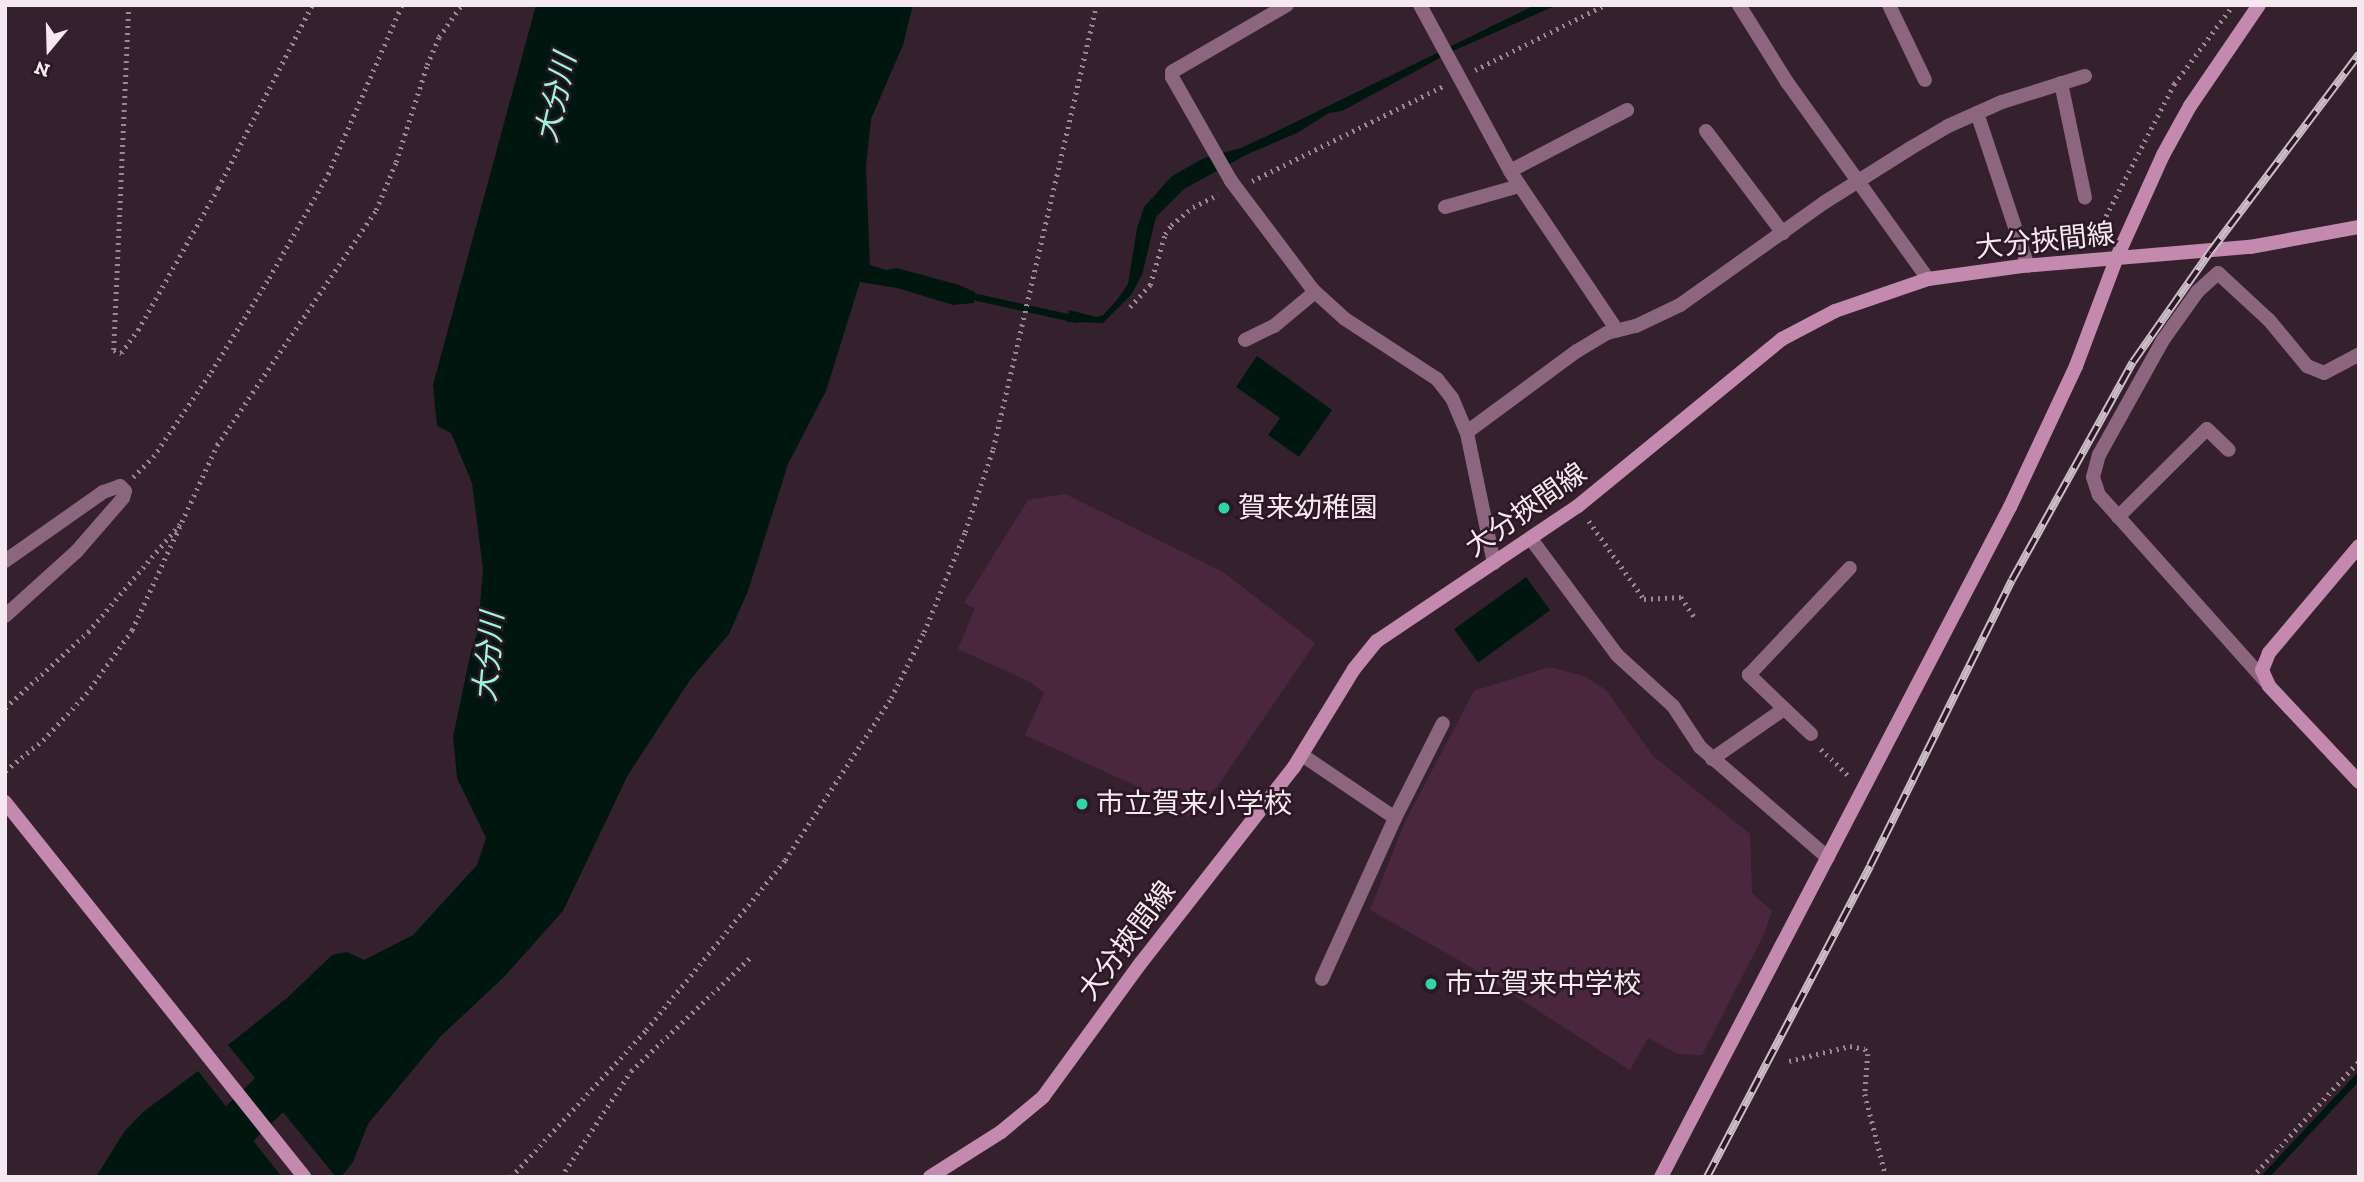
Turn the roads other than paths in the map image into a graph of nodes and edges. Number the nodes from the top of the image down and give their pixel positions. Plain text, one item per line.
1 (1287, 5) edge
2 (1420, 5) edge
3 (1739, 5) edge
4 (1889, 5) edge
5 (2259, 5) edge
6 (2085, 76) dead end
7 (1925, 80) dead end
8 (2061, 83) junction
9 (1627, 110) dead end
10 (1977, 113) junction
11 (1706, 131) dead end
12 (1510, 171) junction
13 (1858, 181) junction
14 (1520, 186) junction
15 (2085, 198) dead end
16 (1446, 207) dead end
17 (2359, 226) edge
18 (1783, 233) junction
19 (2117, 257) junction
20 (2028, 266) junction
21 (1928, 279) junction
22 (1315, 292) junction
23 (1617, 330) junction
24 (1245, 340) dead end
25 (2359, 354) edge
26 (1467, 432) junction
27 (2229, 450) dead end
28 (2118, 516) junction
29 (1531, 539) junction
30 (2359, 546) edge
31 (5, 561) edge
32 (1494, 563) junction
33 (1850, 568) dead end
34 (5, 617) edge
35 (2269, 686) junction
36 (1784, 709) junction
37 (1443, 723) dead end
38 (1811, 734) road end
39 (1302, 755) junction
40 (1712, 759) junction
41 (2359, 782) edge
42 (5, 802) edge
43 (1395, 818) junction
44 (1828, 858) junction
45 (1322, 979) dead end
46 (304, 1177) edge
47 (930, 1177) edge
48 (1661, 1177) edge

1 - 22 street
2 - 12 street
3 - 13 street
4 - 7 street
5 - 19 street
6 - 8 street
8 - 10 street
8 - 15 street
9 - 12 street
10 - 13 street
10 - 20 street
11 - 18 street
12 - 14 street
13 - 18 street
13 - 21 street
14 - 16 street
14 - 23 street
17 - 19 street, 大分挾間線
18 - 23 street
19 - 20 street, 大分挾間線
19 - 44 street
20 - 21 street, 大分挾間線
21 - 29 street, 大分挾間線
22 - 24 street
22 - 26 street
23 - 26 street
25 - 28 street
26 - 32 street
27 - 28 street
28 - 35 street
29 - 32 street, 大分挾間線
29 - 40 street
30 - 35 street
31 - 34 street
32 - 39 street, 大分挾間線
33 - 36 street
35 - 41 street
36 - 38 street
36 - 40 street
37 - 43 street
39 - 43 street
39 - 47 street, 大分挾間線
40 - 44 street
42 - 46 street
43 - 45 street
44 - 48 street

